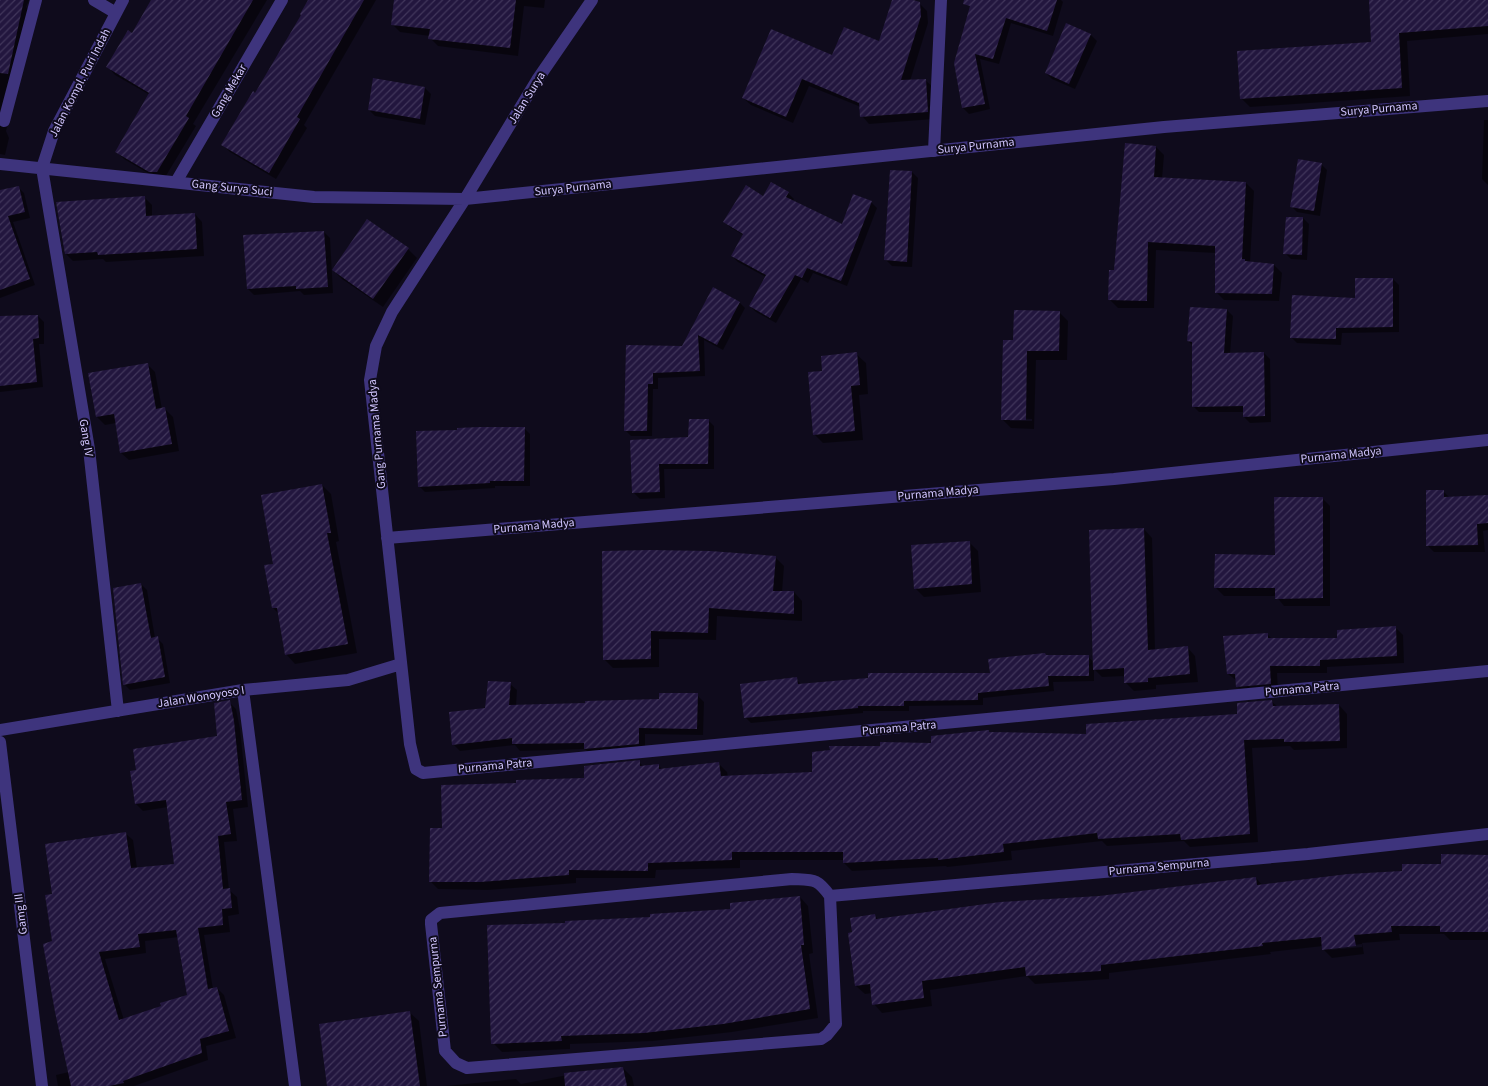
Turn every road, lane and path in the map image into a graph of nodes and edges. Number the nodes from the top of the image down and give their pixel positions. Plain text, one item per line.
1 (36, 0) edge
2 (94, 0) edge
3 (123, 0) edge
4 (282, 0) edge
5 (592, 0) edge
6 (941, 0) edge
7 (116, 13) junction
8 (1488, 101) edge
9 (4, 121) dead end
10 (934, 150) junction
11 (0, 164) edge
12 (42, 168) junction
13 (176, 182) junction
14 (465, 199) junction
15 (1488, 440) edge
16 (388, 538) junction
17 (401, 664) junction
18 (1488, 671) edge
19 (243, 690) junction
20 (118, 711) junction
21 (0, 730) edge
22 (0, 742) edge
23 (1488, 834) edge
24 (830, 896) junction
25 (42, 1086) edge
26 (296, 1086) edge

1 - 9 street
2 - 7 street
3 - 7 street, Jalan Kompl. Puri Indah
4 - 13 street, Gang Mekar
5 - 14 street, Jalan Surya
6 - 10 street
7 - 12 street, Jalan Kompl. Puri Indah
8 - 10 street, Surya Purnama
10 - 14 street, Surya Purnama
11 - 12 street, Gang Surya Suci
12 - 13 street, Gang Surya Suci
12 - 20 street, Gang IV
13 - 14 street, Gang Surya Suci
14 - 16 street, Gang Purnama Madya
15 - 16 street, Purnama Madya
16 - 17 street, Gang Purnama Madya
17 - 18 street, Purnama Patra
17 - 19 street, Jalan Wonoyoso I
19 - 20 street, Jalan Wonoyoso I
19 - 26 street
20 - 21 street, Jalan Wonoyoso I
22 - 25 street, Gamg III
23 - 24 street, Purnama Sempurna
24 - 24 street, Purnama Sempurna

